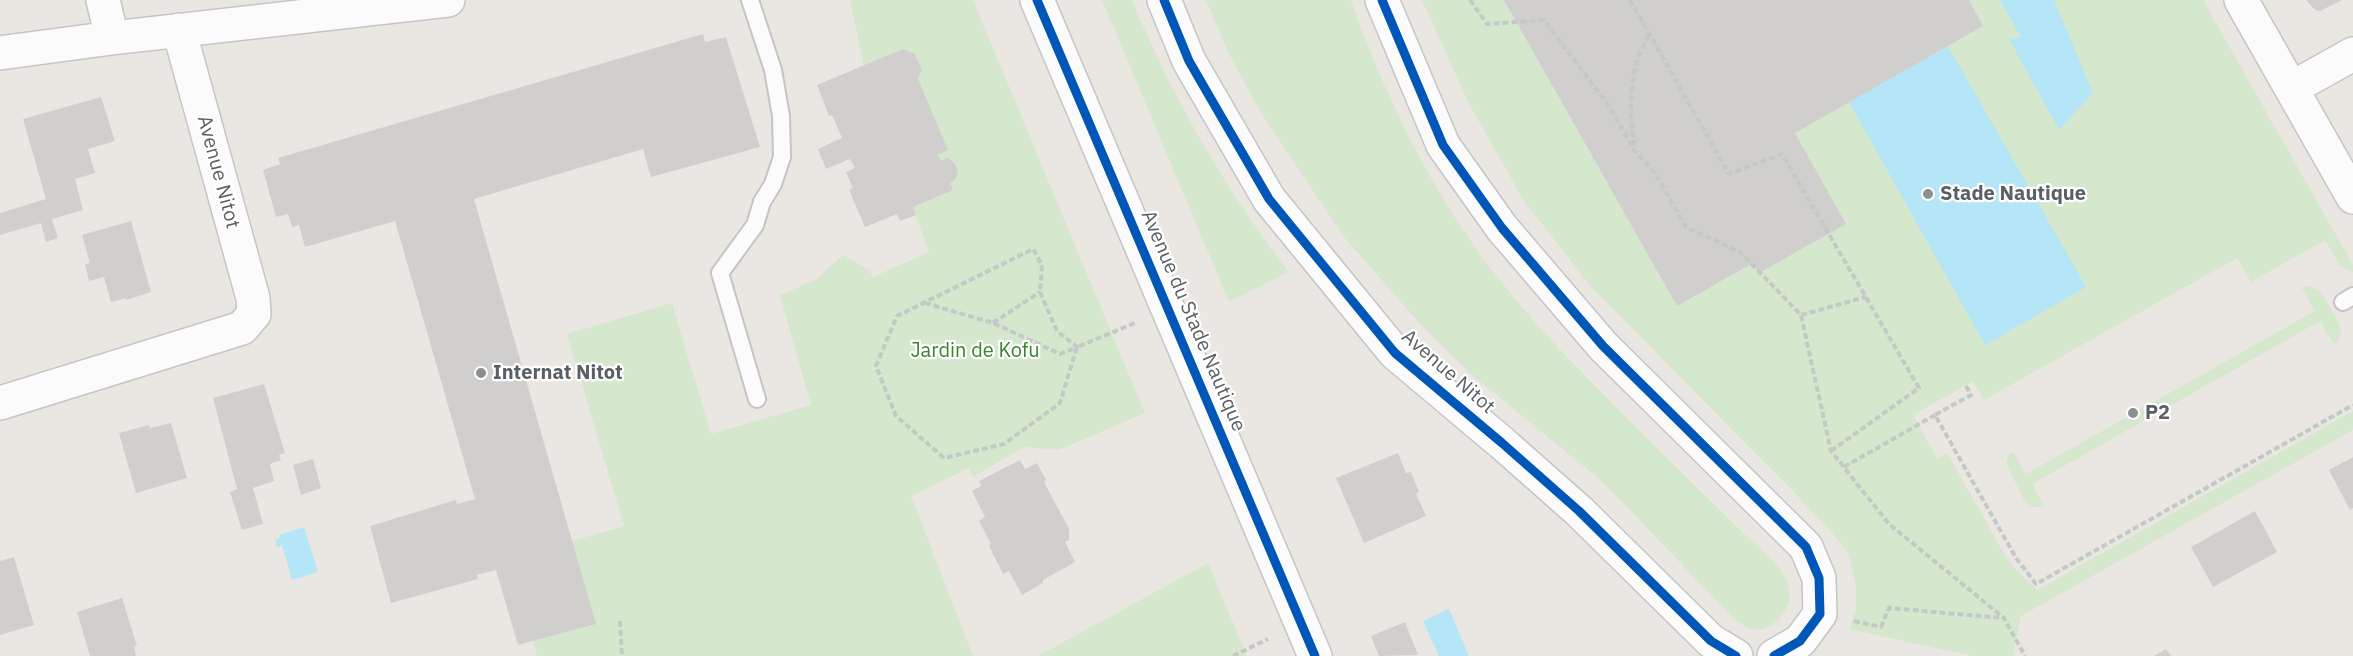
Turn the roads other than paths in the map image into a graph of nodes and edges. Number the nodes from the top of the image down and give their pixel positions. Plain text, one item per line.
1 (103, 0) edge
2 (448, 0) edge
3 (750, 0) edge
4 (1037, 0) edge
5 (1164, 0) edge
6 (1382, 0) edge
7 (2241, 0) edge
8 (179, 30) junction
9 (112, 38) junction
10 (0, 53) edge
11 (2353, 54) edge
12 (2292, 88) junction
13 (2353, 197) edge
14 (757, 399) dead end
15 (0, 403) edge
16 (1315, 656) edge
17 (1736, 656) edge
18 (1774, 656) edge

1 - 9 street
2 - 8 street
3 - 14 lane
4 - 16 street, Avenue du Stade Nautique
5 - 17 street, Avenue Nitot
6 - 18 street
7 - 12 street
8 - 9 street
8 - 15 street, Avenue Nitot
9 - 10 street
11 - 12 street
12 - 13 street

